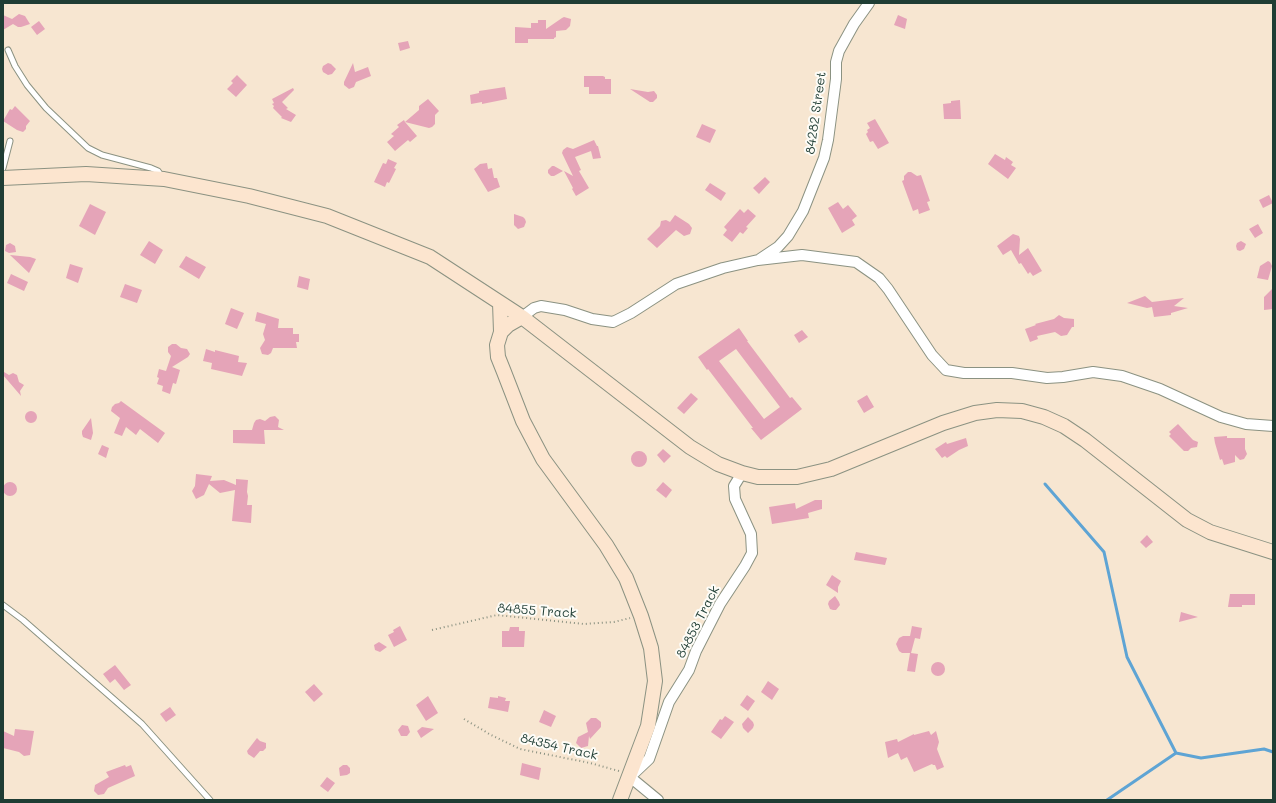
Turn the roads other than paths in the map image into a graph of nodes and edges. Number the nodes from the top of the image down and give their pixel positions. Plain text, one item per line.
1 (869, 3) edge
2 (8, 50) dead end
3 (10, 141) dead end
4 (3, 168) edge
5 (3, 178) edge
6 (164, 179) junction
7 (758, 260) junction
8 (500, 303) junction
9 (522, 317) junction
10 (501, 332) junction
11 (1273, 426) edge
12 (742, 473) junction
13 (1273, 552) edge
14 (3, 605) edge
15 (630, 777) junction
16 (210, 800) edge
17 (620, 800) edge
18 (658, 800) edge

1 - 7 street, 84282 Street
2 - 6 lane
3 - 4 lane
5 - 6 street
6 - 8 street
7 - 9 street
7 - 11 street
8 - 9 street
8 - 10 street
9 - 10 street
9 - 12 street
10 - 15 street
12 - 13 street
12 - 15 street, 84853 Track
14 - 16 lane
15 - 17 street
15 - 18 street

